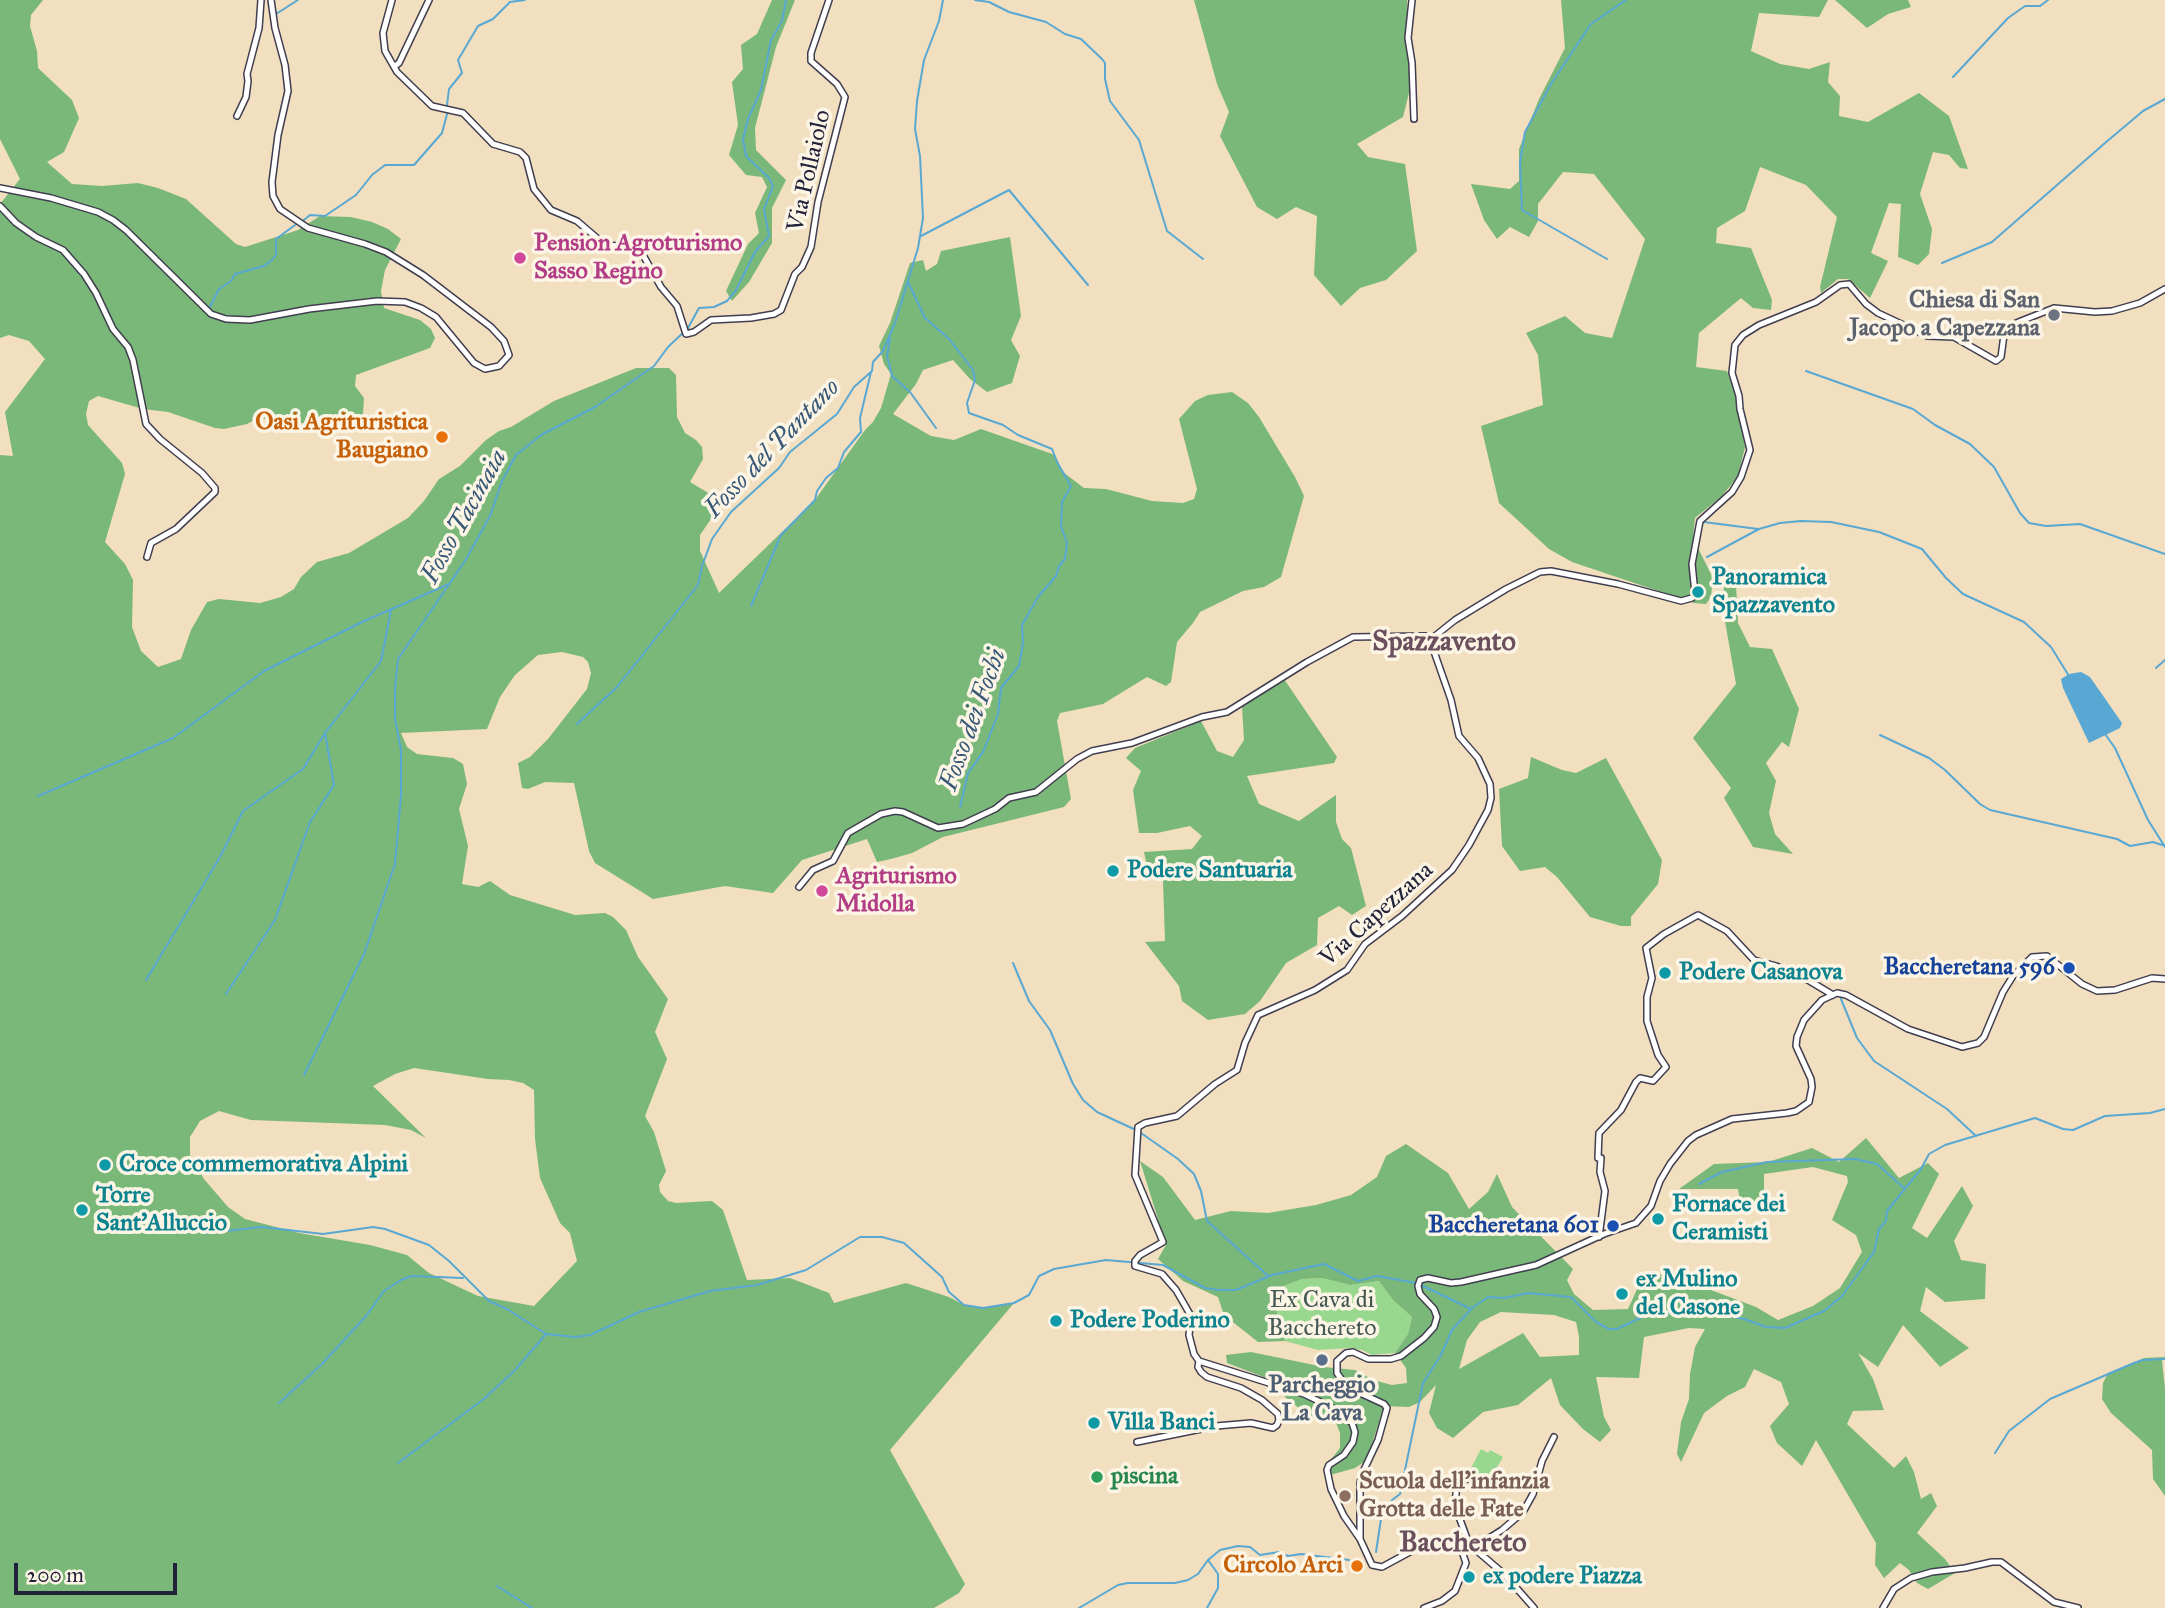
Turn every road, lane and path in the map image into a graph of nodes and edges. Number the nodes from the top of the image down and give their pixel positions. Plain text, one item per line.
1 (261, 0) edge
2 (271, 0) edge
3 (392, 0) edge
4 (429, 0) edge
5 (829, 0) edge
6 (1412, 0) edge
7 (395, 66) junction
8 (237, 116) dead end
9 (1414, 119) dead end
10 (0, 188) edge
11 (0, 206) edge
12 (2165, 289) edge
13 (147, 557) dead end
14 (1428, 638) junction
15 (799, 887) dead end
16 (2165, 979) edge
17 (1833, 995) junction
18 (1599, 1237) junction
19 (1199, 1361) junction
20 (1554, 1437) dead end
21 (1137, 1442) dead end
22 (1468, 1479) dead end
23 (1360, 1539) junction
24 (1456, 1540) junction
25 (1471, 1546) junction
26 (1424, 1608) edge
27 (1534, 1608) edge
28 (1884, 1608) edge
29 (2078, 1608) edge

1 - 8 street
2 - 10 street
3 - 7 street
4 - 7 street
5 - 7 street, Via Pollaiolo
6 - 9 street
11 - 13 street
12 - 14 street
14 - 15 street
14 - 19 street, Via Capezzana
16 - 17 street
17 - 18 street
17 - 18 street
18 - 23 street
19 - 21 street
19 - 23 street
20 - 25 street
22 - 25 street
23 - 24 street
24 - 25 street
24 - 26 street
25 - 27 street
28 - 29 street

